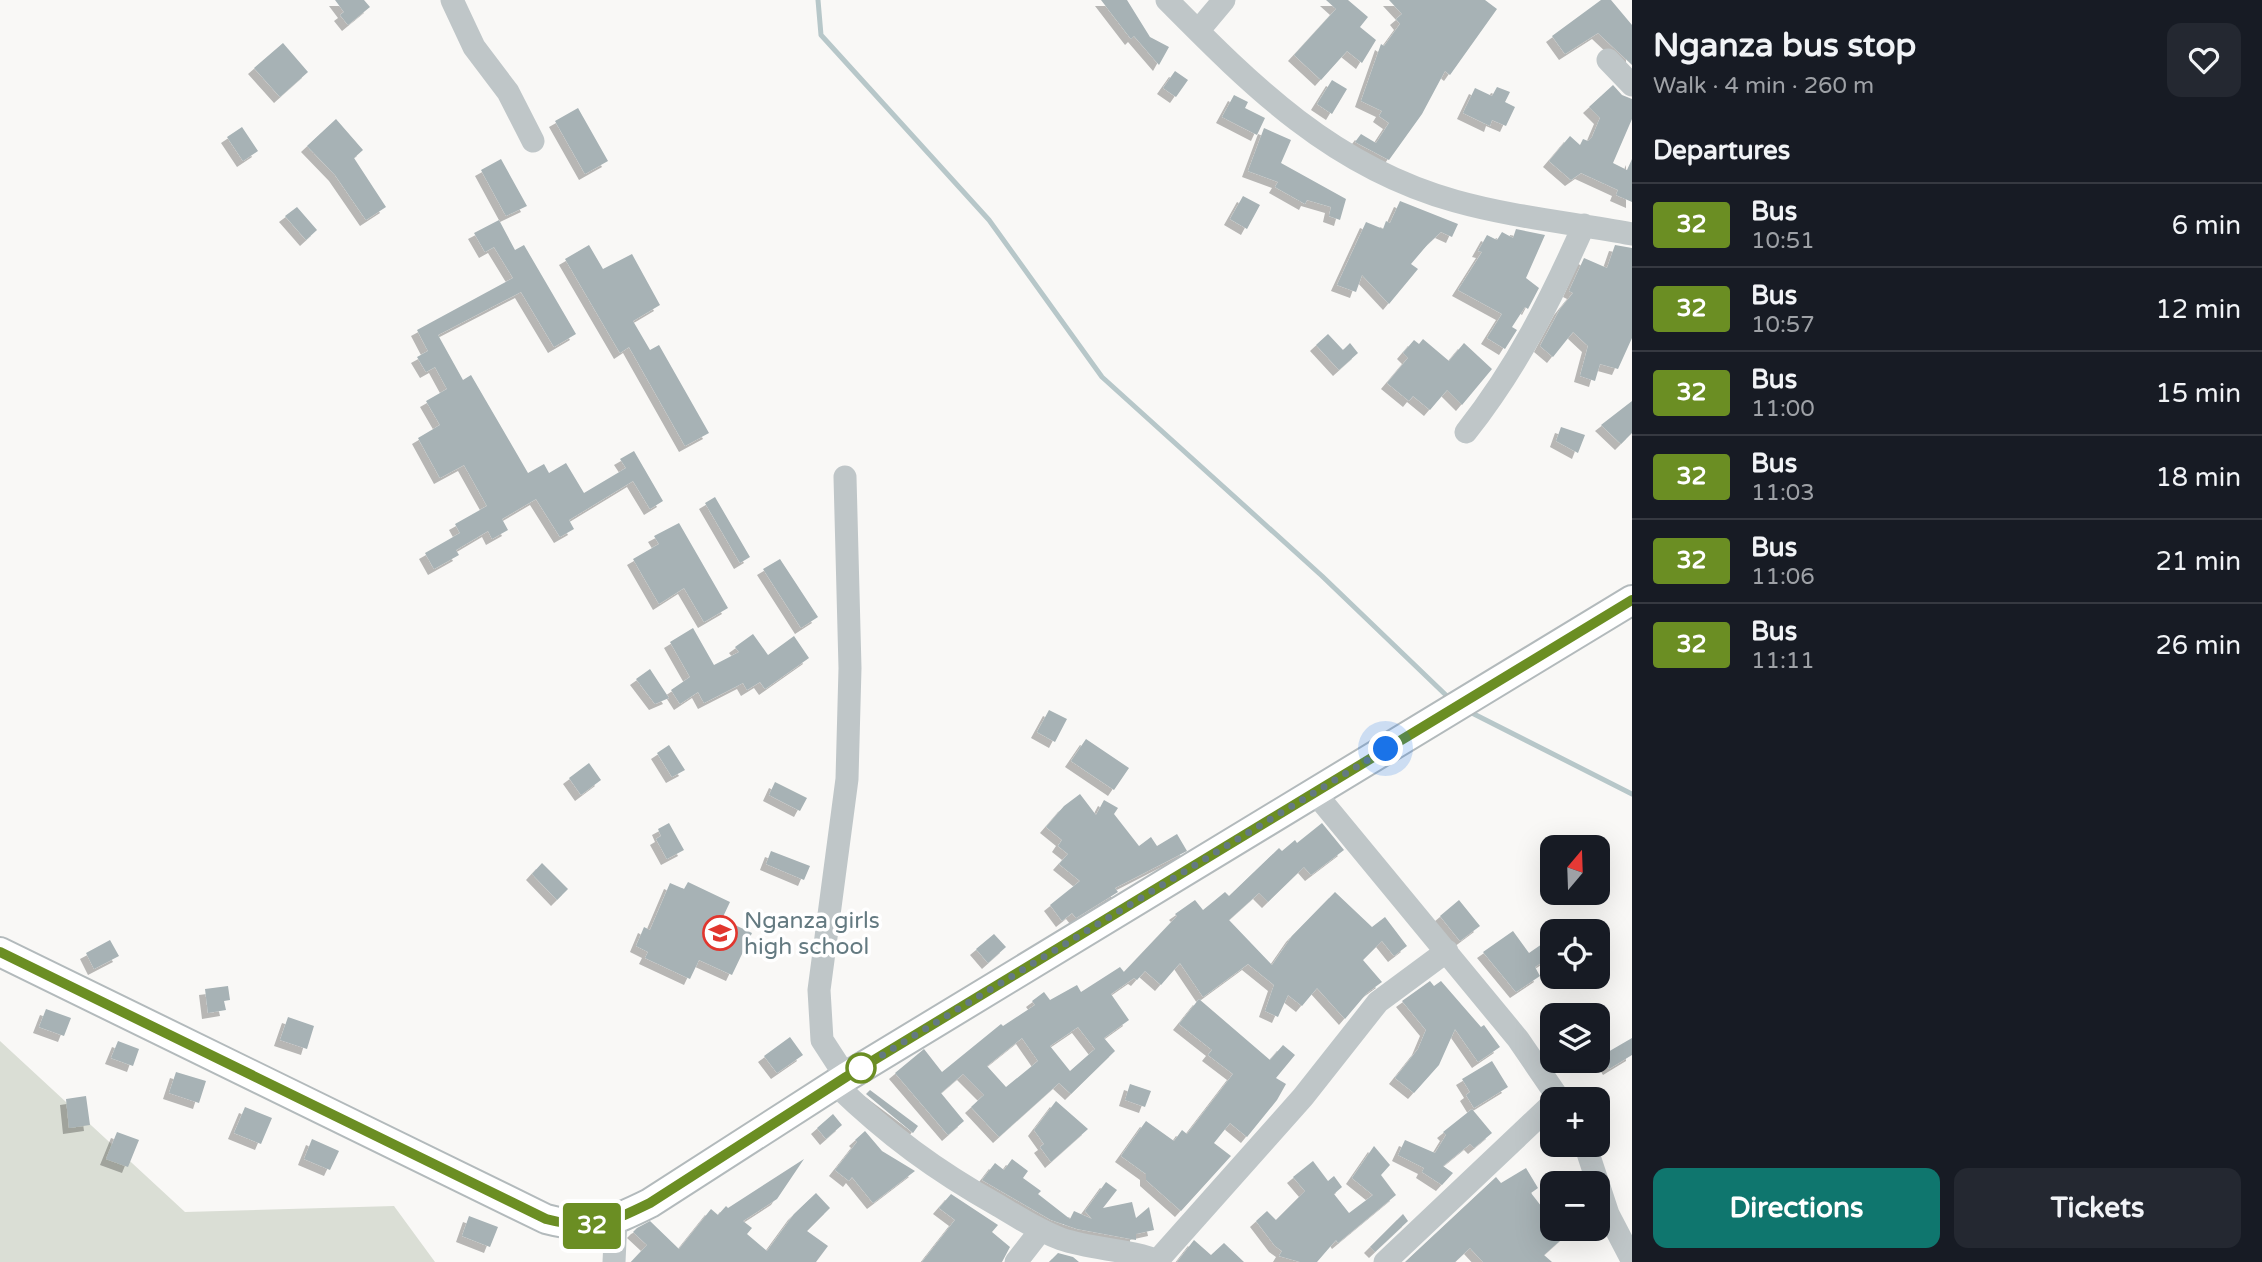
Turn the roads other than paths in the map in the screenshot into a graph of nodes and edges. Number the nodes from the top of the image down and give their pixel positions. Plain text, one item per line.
1 (452, 0) edge
2 (1167, 0) edge
3 (1224, 0) edge
4 (1198, 31) junction
5 (1608, 60) dead end
6 (1632, 85) edge
7 (533, 141) dead end
8 (1584, 225) junction
9 (1632, 234) edge
10 (1466, 432) dead end
11 (845, 477) dead end
12 (1632, 600) edge
13 (1315, 793) junction
14 (1447, 951) junction
15 (0, 952) edge
16 (841, 1081) junction
17 (1550, 1087) edge
18 (1540, 1115) edge
19 (1591, 1157) edge
20 (616, 1219) junction
21 (1041, 1230) junction
22 (1629, 1246) edge
23 (1159, 1261) edge
24 (614, 1262) edge
25 (1016, 1262) edge
26 (1385, 1262) edge

1 - 7 street
2 - 4 street
3 - 4 street
4 - 8 street
5 - 6 street
8 - 9 street
8 - 10 street
11 - 16 street
12 - 13 main road
13 - 14 street
13 - 16 main road
14 - 17 street
14 - 23 street
15 - 20 main road
16 - 20 main road
16 - 21 street
18 - 26 street
19 - 22 street
20 - 24 street
21 - 23 street
21 - 25 street

